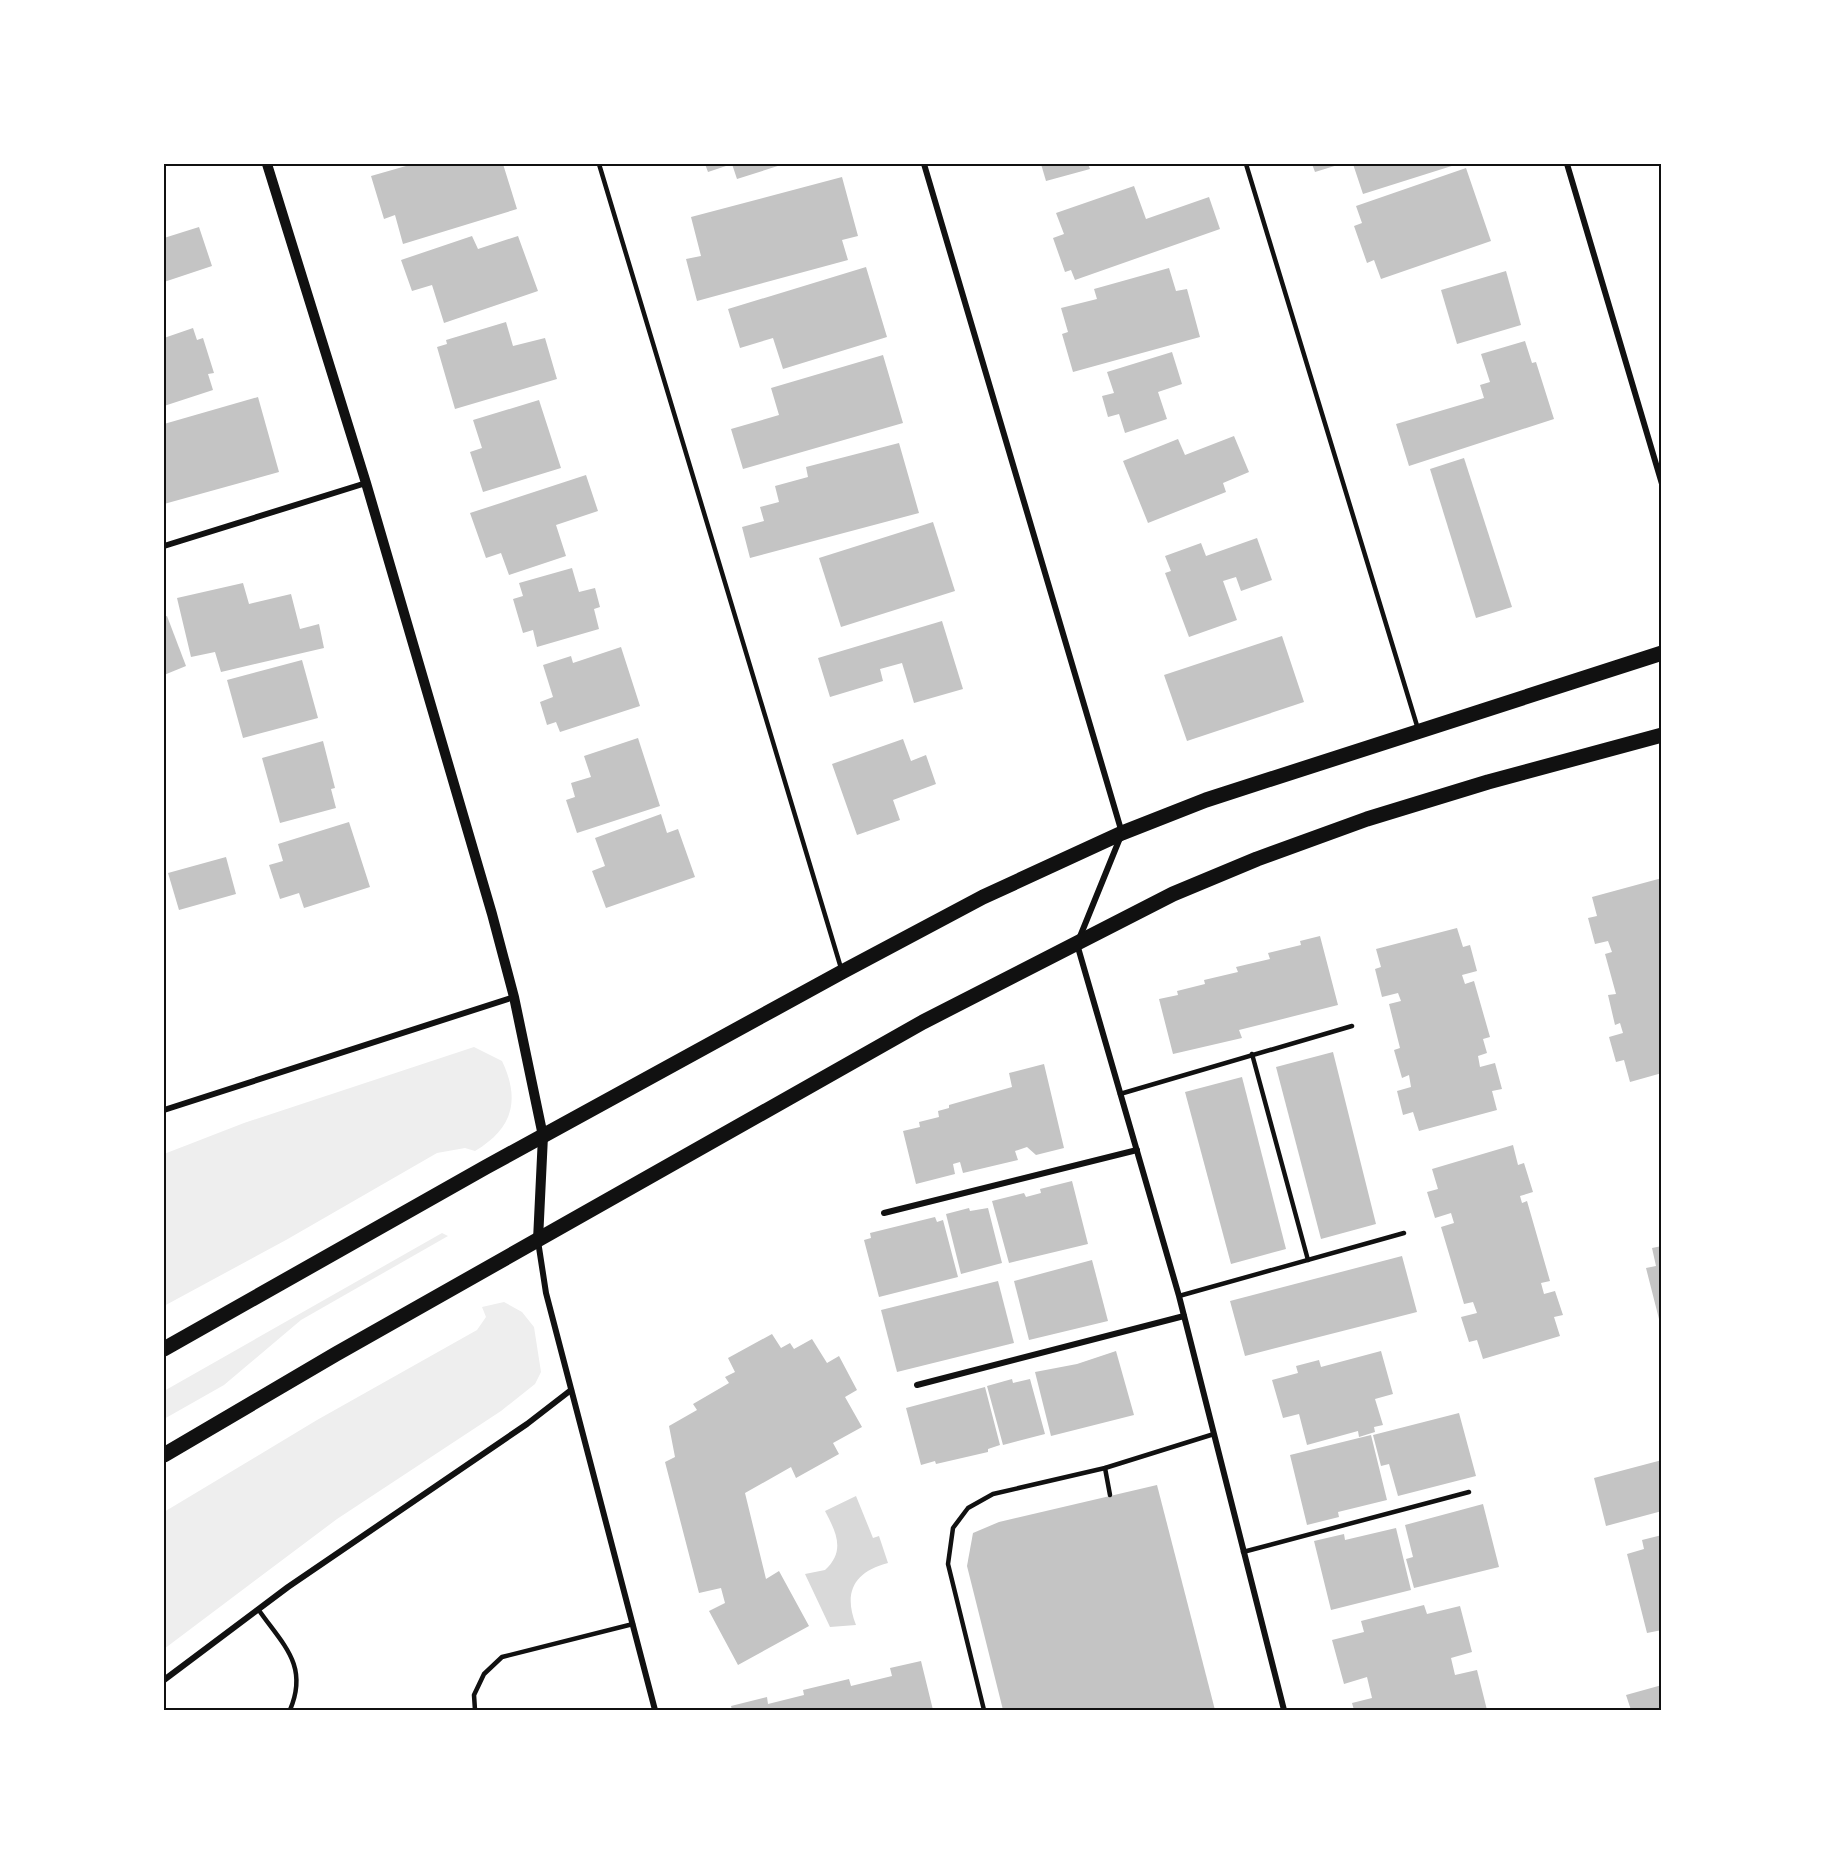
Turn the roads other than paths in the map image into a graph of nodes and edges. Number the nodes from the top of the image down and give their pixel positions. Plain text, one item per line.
1 (267, 164) edge
2 (599, 164) edge
3 (924, 164) edge
4 (1246, 164) edge
5 (1567, 164) edge
6 (366, 483) junction
7 (1662, 484) edge
8 (164, 546) edge
9 (1662, 653) edge
10 (1418, 730) junction
11 (1662, 735) edge
12 (1122, 833) junction
13 (1077, 944) junction
14 (842, 972) junction
15 (514, 997) junction
16 (1352, 1026) dead end
17 (1252, 1054) junction
18 (1120, 1094) junction
19 (164, 1110) edge
20 (543, 1136) junction
21 (1137, 1150) junction
22 (884, 1213) dead end
23 (1404, 1233) dead end
24 (538, 1240) junction
25 (1308, 1260) junction
26 (1179, 1296) junction
27 (1184, 1316) junction
28 (164, 1349) edge
29 (917, 1385) dead end
30 (572, 1390) junction
31 (1214, 1434) junction
32 (164, 1455) edge
33 (1105, 1468) junction
34 (1469, 1492) dead end
35 (1110, 1496) dead end
36 (1244, 1552) junction
37 (258, 1609) junction
38 (633, 1623) junction
39 (164, 1680) edge
40 (290, 1710) edge
41 (475, 1710) edge
42 (655, 1710) edge
43 (984, 1710) edge
44 (1284, 1710) edge

1 - 6 street
2 - 14 lane
3 - 12 street
4 - 10 lane
5 - 7 street
6 - 8 street
6 - 15 street
9 - 10 main road
10 - 12 main road
11 - 13 main road
12 - 13 street
12 - 14 main road
13 - 18 street
13 - 24 main road
14 - 20 main road
15 - 19 street
15 - 20 street
16 - 17 lane
17 - 18 lane
17 - 25 lane
18 - 21 street
20 - 24 street
20 - 28 main road
21 - 22 street
21 - 26 street
23 - 25 lane
24 - 30 street
24 - 32 main road
25 - 26 lane
26 - 27 street
27 - 29 street
27 - 31 street
30 - 37 street
30 - 38 street
31 - 33 lane
31 - 36 street
33 - 35 lane
33 - 43 lane
34 - 36 lane
36 - 44 street
37 - 39 street
37 - 40 lane
38 - 41 lane
38 - 42 street

